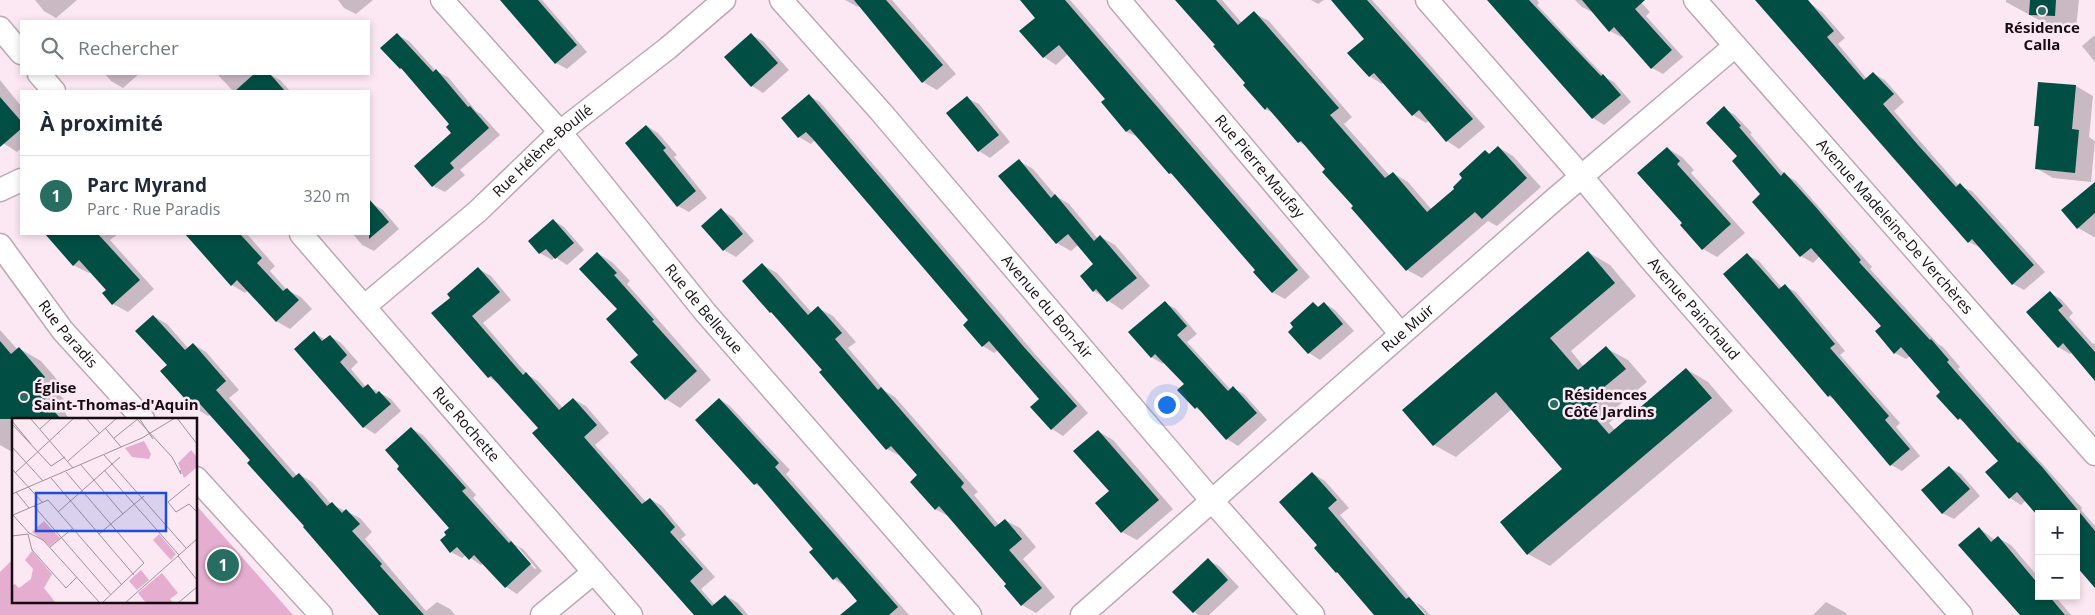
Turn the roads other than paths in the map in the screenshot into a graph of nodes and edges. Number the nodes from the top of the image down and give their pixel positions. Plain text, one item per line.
1 (442, 0) edge
2 (724, 0) edge
3 (781, 0) edge
4 (1119, 0) edge
5 (1427, 0) edge
6 (1695, 0) edge
7 (0, 28) edge
8 (1735, 46) junction
9 (20, 52) edge
10 (40, 75) edge
11 (53, 90) edge
12 (560, 132) junction
13 (1582, 178) junction
14 (20, 180) edge
15 (0, 190) edge
16 (302, 235) edge
17 (0, 245) edge
18 (365, 306) junction
19 (1400, 334) junction
20 (142, 418) edge
21 (2095, 454) edge
22 (198, 480) edge
23 (1213, 502) junction
24 (594, 572) junction
25 (321, 615) edge
26 (542, 615) edge
27 (631, 615) edge
28 (970, 615) edge
29 (1082, 615) edge
30 (1313, 615) edge
31 (1961, 615) edge

1 - 12 street, Rue de Bellevue
2 - 12 street, Rue Hélène-Boullé
3 - 23 street, Avenue du Bon-Air
4 - 19 street, Rue Pierre-Maufay
5 - 13 street, Avenue Painchaud
6 - 8 street, Avenue Madeleine-De Verchères
7 - 9 street
8 - 13 street, Rue Muir
8 - 21 street, Avenue Madeleine-De Verchères
10 - 11 street
12 - 18 street, Rue Hélène-Boullé
12 - 28 street, Rue de Bellevue
13 - 19 street, Rue Muir
13 - 31 street, Avenue Painchaud
14 - 15 street
16 - 18 street, Rue Rochette
17 - 20 street, Rue Paradis
18 - 24 street, Rue Rochette
19 - 23 street, Rue Muir
22 - 25 street
23 - 29 street, Rue Muir
23 - 30 street, Avenue du Bon-Air
24 - 26 street
24 - 27 street, Rue Rochette

